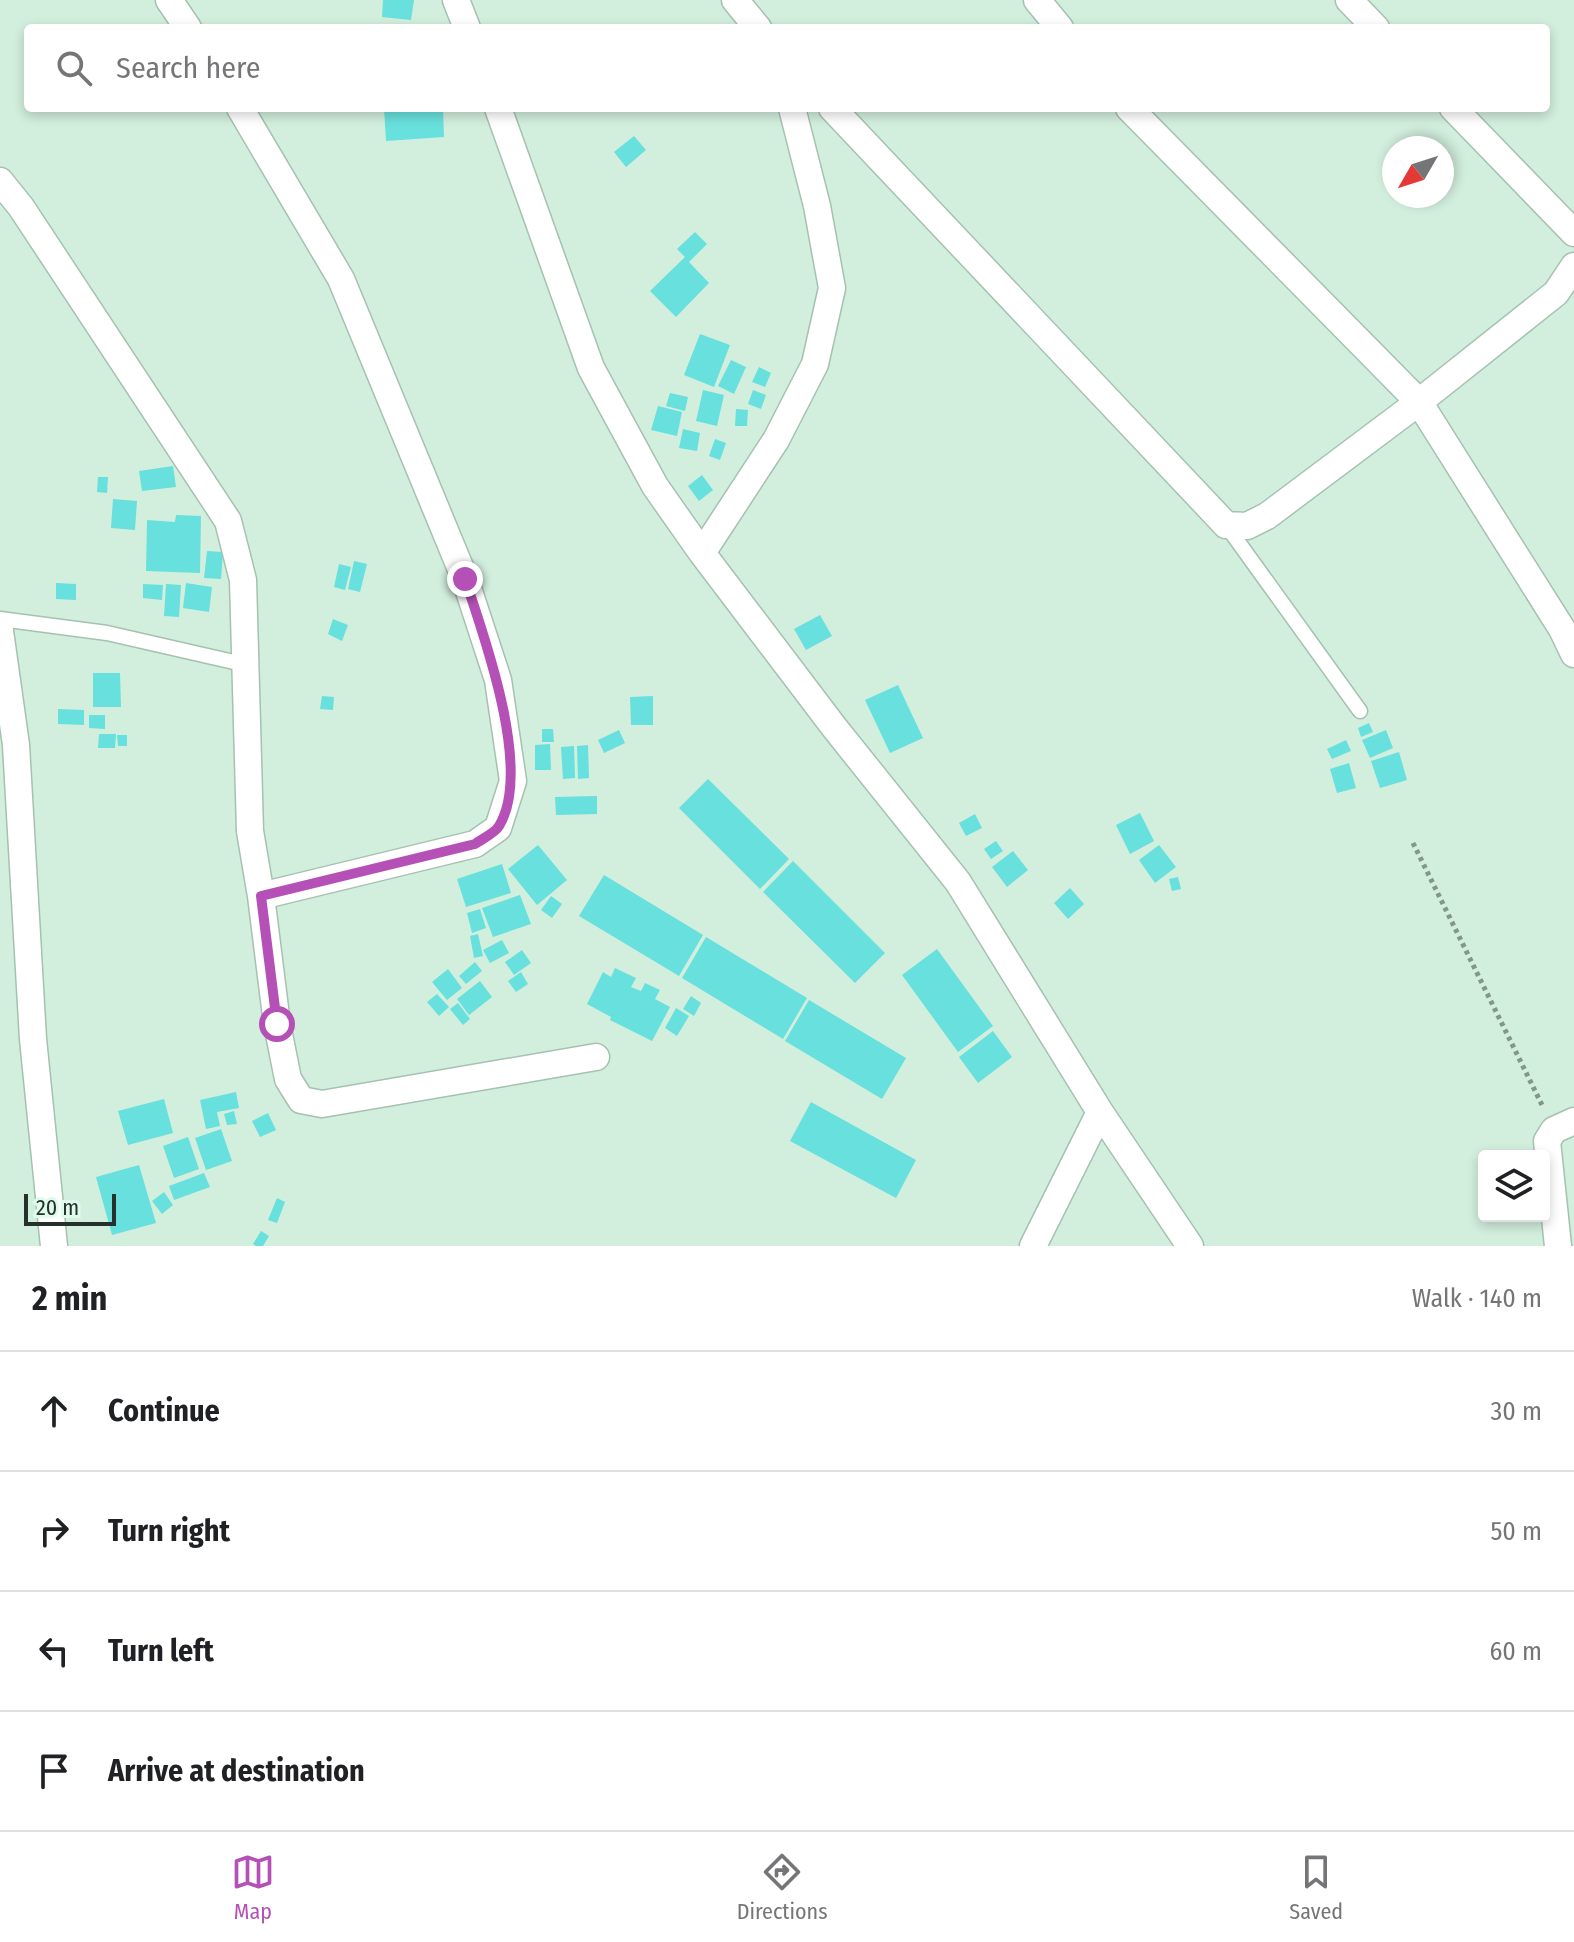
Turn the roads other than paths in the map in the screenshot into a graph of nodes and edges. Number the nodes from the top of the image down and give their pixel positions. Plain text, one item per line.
1 (169, 0) edge
2 (456, 0) edge
3 (735, 0) edge
4 (1037, 0) edge
5 (1355, 1) edge
6 (185, 24) edge
7 (465, 24) edge
8 (755, 24) edge
9 (1057, 24) edge
10 (1373, 24) edge
11 (242, 112) edge
12 (499, 112) edge
13 (793, 112) edge
14 (836, 112) edge
15 (1133, 112) edge
16 (1457, 112) edge
17 (0, 181) edge
18 (1574, 233) edge
19 (1574, 266) edge
20 (1419, 402) junction
21 (1226, 525) junction
22 (702, 553) junction
23 (0, 619) edge
24 (0, 631) edge
25 (1574, 654) edge
26 (247, 665) junction
27 (1360, 711) dead end
28 (261, 896) junction
29 (596, 1057) dead end
30 (1100, 1112) junction
31 (1564, 1125) edge
32 (54, 1246) edge
33 (1033, 1246) edge
34 (1190, 1246) edge
35 (1558, 1246) edge

1 - 6 street
2 - 7 street
3 - 8 street
4 - 9 street
5 - 10 street
11 - 28 street
12 - 22 street
13 - 22 street
14 - 21 street
15 - 20 street
16 - 18 street
17 - 26 street
19 - 20 street
20 - 21 street
20 - 25 street
21 - 27 lane
22 - 30 street
23 - 26 lane
24 - 32 street
26 - 28 street
28 - 29 street
30 - 33 street
30 - 34 street
31 - 35 street

